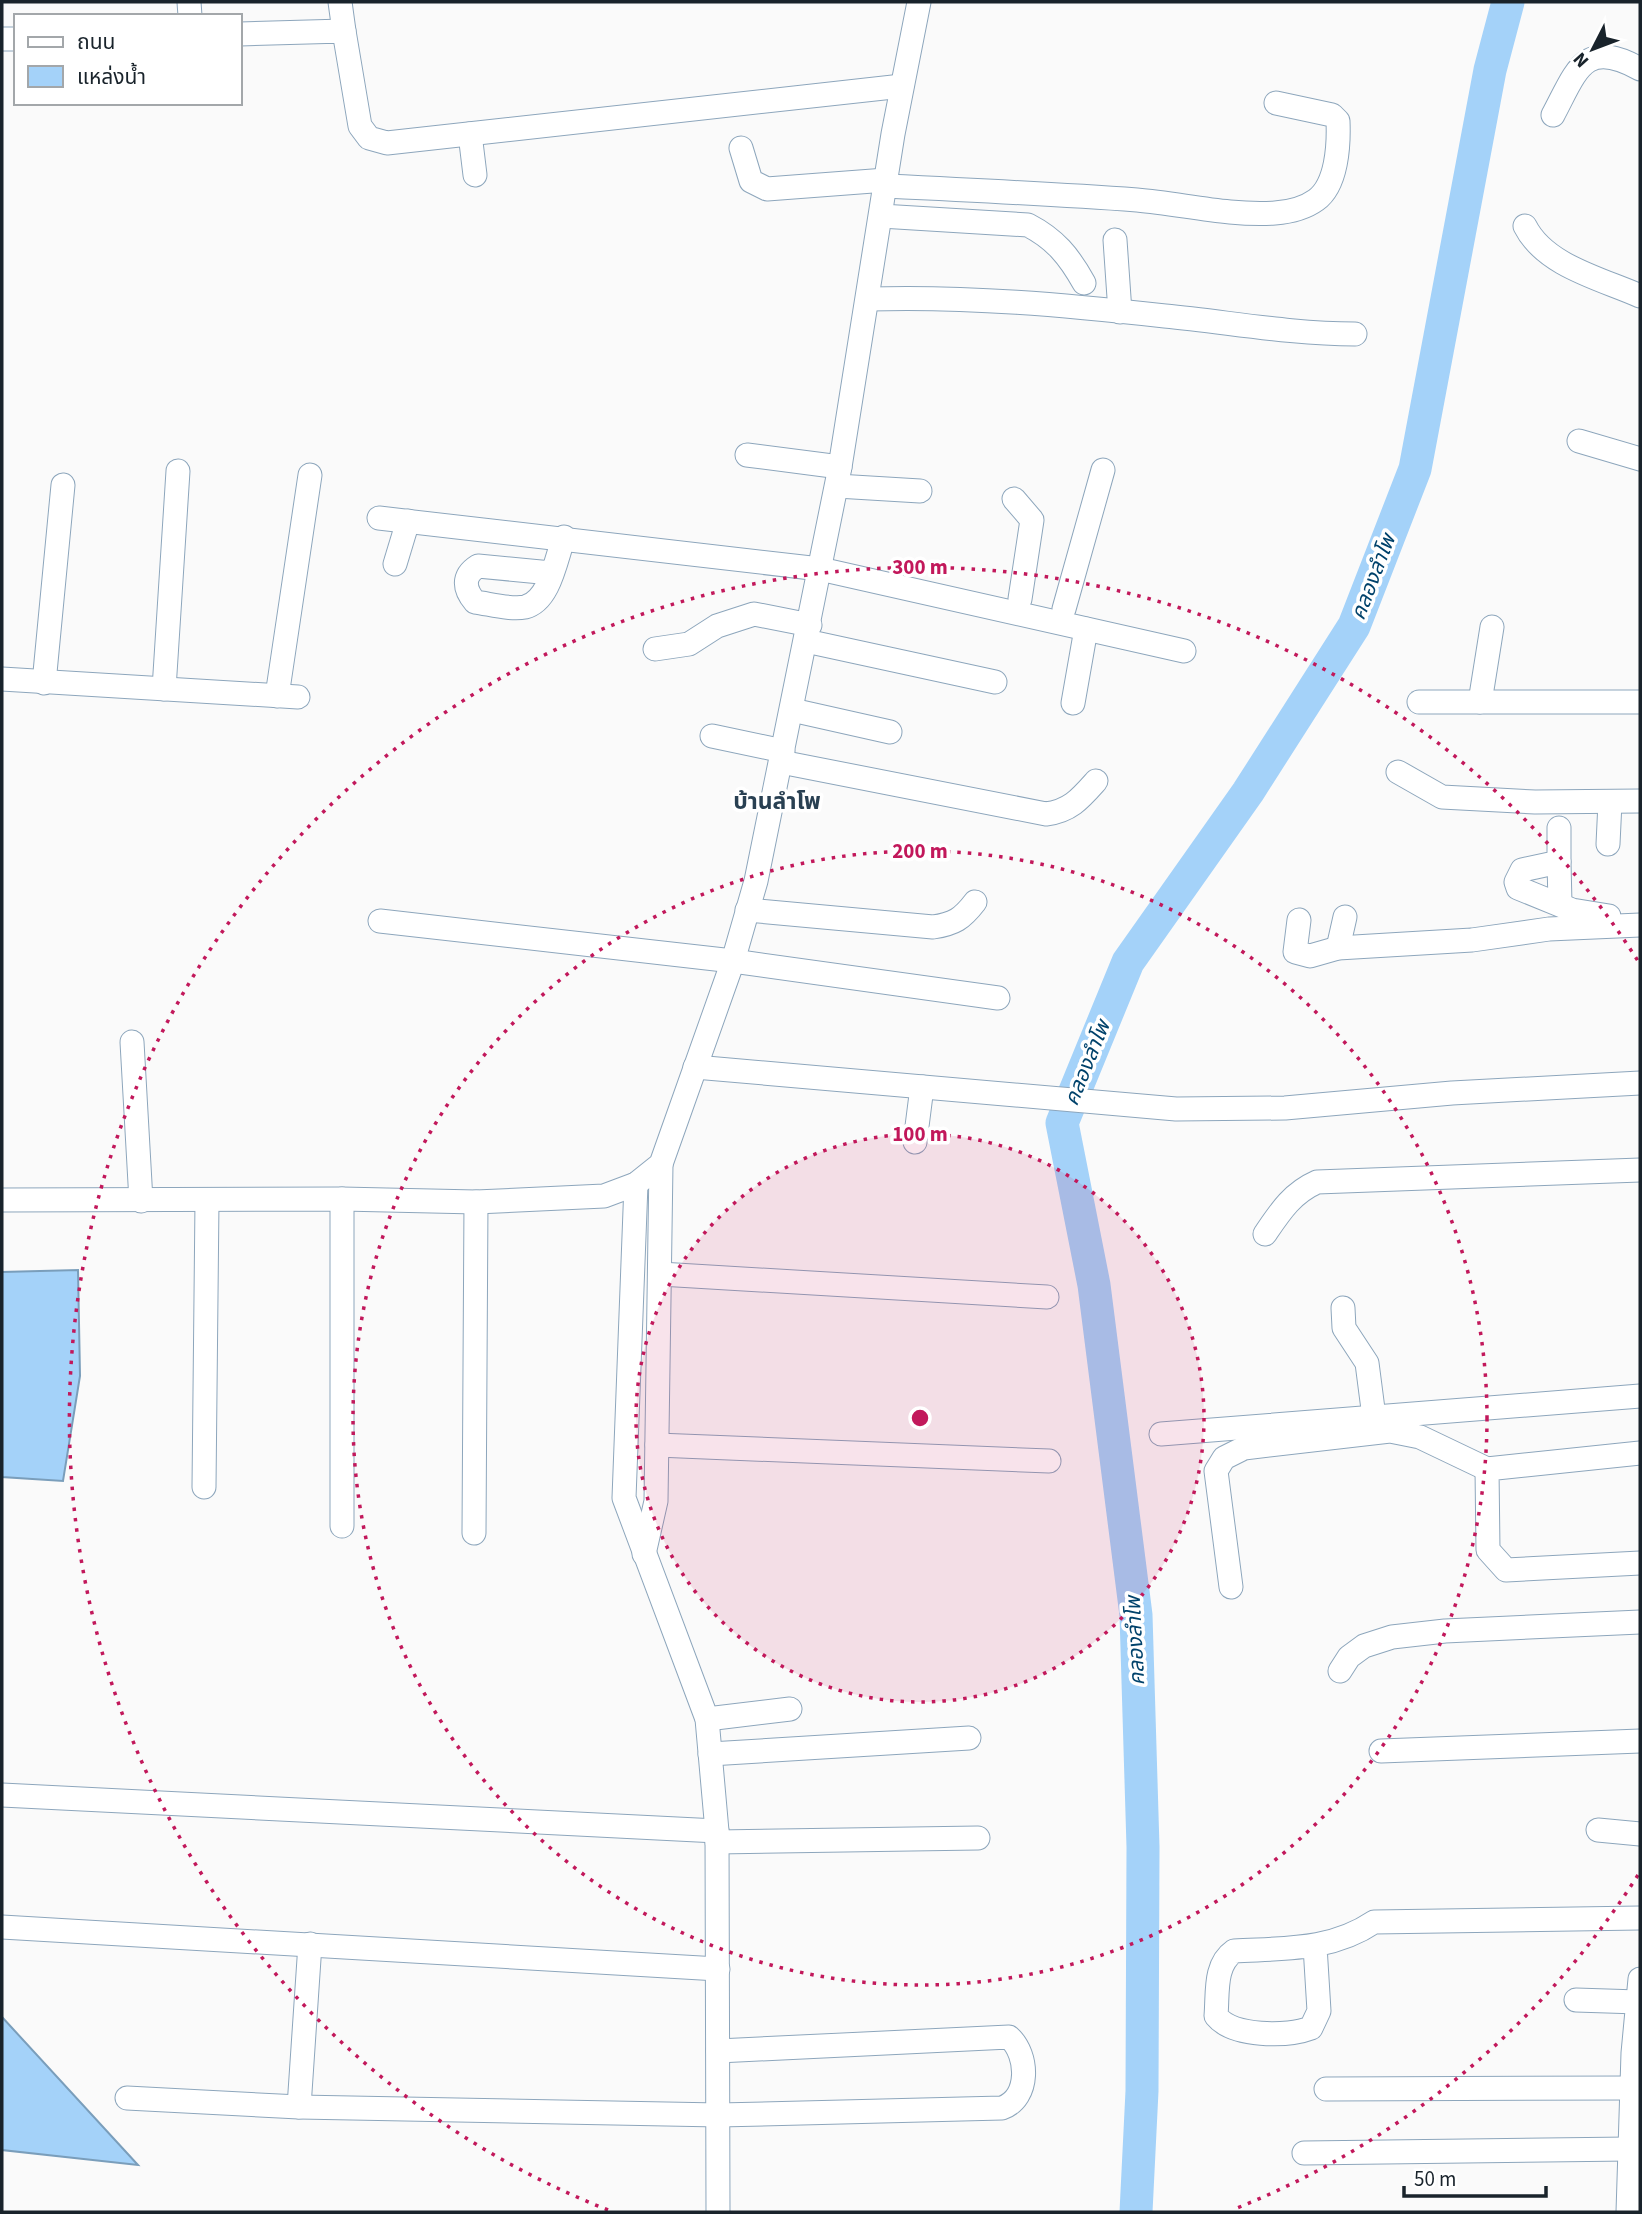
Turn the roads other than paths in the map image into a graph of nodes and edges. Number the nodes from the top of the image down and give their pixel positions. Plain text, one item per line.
1 (340, 2) edge
2 (919, 2) edge
3 (344, 32) junction
4 (242, 34) edge
5 (1640, 69) edge
6 (902, 86) junction
7 (1276, 103) dead end
8 (1553, 115) dead end
9 (470, 134) junction
10 (741, 148) dead end
11 (475, 175) dead end
12 (886, 183) junction
13 (881, 216) junction
14 (1525, 226) dead end
15 (1115, 240) dead end
16 (1084, 283) dead end
17 (1640, 296) edge
18 (868, 299) junction
19 (1121, 312) junction
20 (1355, 334) dead end
21 (1579, 441) dead end
22 (747, 455) dead end
23 (1640, 459) edge
24 (1103, 470) dead end
25 (178, 471) dead end
26 (310, 475) dead end
27 (838, 477) junction
28 (63, 485) dead end
29 (920, 491) dead end
30 (1014, 499) dead end
31 (379, 518) dead end
32 (408, 521) junction
33 (564, 537) junction
34 (822, 562) junction
35 (395, 564) dead end
36 (551, 573) dead end
37 (1020, 599) junction
38 (1064, 609) junction
39 (1127, 623) dead end
40 (1492, 627) dead end
41 (1086, 629) junction
42 (808, 633) junction
43 (655, 649) dead end
44 (1184, 651) dead end
45 (2, 679) edge
46 (995, 682) dead end
47 (44, 683) junction
48 (163, 689) junction
49 (1419, 702) dead end
50 (1480, 702) junction
51 (1640, 702) edge
52 (1073, 704) dead end
53 (792, 710) junction
54 (890, 732) dead end
55 (712, 736) dead end
56 (782, 757) junction
57 (1398, 772) dead end
58 (1096, 781) dead end
59 (1640, 801) edge
60 (1610, 802) junction
61 (1559, 828) dead end
62 (1608, 844) dead end
63 (1559, 862) junction
64 (975, 902) dead end
65 (1560, 904) junction
66 (747, 910) junction
67 (1640, 916) edge
68 (1345, 917) dead end
69 (1299, 920) dead end
70 (380, 921) dead end
71 (1640, 925) edge
72 (1338, 948) junction
73 (733, 961) junction
74 (998, 998) dead end
75 (132, 1042) dead end
76 (695, 1067) junction
77 (1640, 1083) edge
78 (922, 1087) junction
79 (915, 1142) dead end
80 (661, 1164) junction
81 (1640, 1170) edge
82 (636, 1184) junction
83 (342, 1199) junction
84 (2, 1200) edge
85 (141, 1200) junction
86 (207, 1201) junction
87 (476, 1202) junction
88 (1265, 1234) dead end
89 (660, 1274) junction
90 (1047, 1297) dead end
91 (1343, 1308) dead end
92 (1640, 1396) edge
93 (1374, 1417) junction
94 (1161, 1434) dead end
95 (657, 1445) junction
96 (1640, 1453) edge
97 (1049, 1461) dead end
98 (1487, 1469) junction
99 (204, 1487) dead end
100 (342, 1526) dead end
101 (474, 1533) dead end
102 (644, 1554) junction
103 (1640, 1563) edge
104 (1231, 1587) dead end
105 (1640, 1622) edge
106 (1340, 1671) dead end
107 (790, 1709) dead end
108 (706, 1719) junction
109 (970, 1738) dead end
110 (1640, 1741) edge
111 (1381, 1751) dead end
112 (710, 1754) junction
113 (2, 1795) edge
114 (1598, 1830) dead end
115 (1640, 1835) edge
116 (717, 1836) junction
117 (978, 1838) dead end
118 (1640, 1918) edge
119 (2, 1927) edge
120 (310, 1944) junction
121 (1315, 1946) junction
122 (718, 1969) junction
123 (1640, 1979) edge
124 (1576, 2000) dead end
125 (1638, 2017) edge
126 (718, 2051) junction
127 (1326, 2088) dead end
128 (1632, 2088) junction
129 (127, 2098) dead end
130 (299, 2107) junction
131 (719, 2115) junction
132 (1629, 2149) junction
133 (1304, 2153) dead end
134 (718, 2212) edge
135 (1628, 2212) edge

1 - 3 street
2 - 6 street
3 - 4 street
3 - 9 street
5 - 8 street
6 - 9 street
6 - 12 street
7 - 12 street
9 - 11 street
10 - 12 street
12 - 13 street
13 - 16 street
13 - 18 street
14 - 17 street
15 - 19 street
18 - 19 street
18 - 27 street
19 - 20 street
21 - 23 street
22 - 27 street
24 - 38 street
25 - 48 street
26 - 48 street
27 - 29 street
27 - 34 street
28 - 47 street
30 - 37 street
31 - 32 street
32 - 33 street
32 - 35 street
33 - 34 street
33 - 36 street
34 - 37 street
34 - 41 street
34 - 42 street
37 - 38 street
38 - 39 street
40 - 50 street
41 - 44 street
41 - 52 street
42 - 43 street
42 - 46 street
42 - 53 street
45 - 47 street
47 - 48 street
49 - 50 street
50 - 51 street
53 - 54 street
53 - 56 street
55 - 56 street
56 - 58 street
56 - 66 street
57 - 60 street
59 - 60 street
60 - 62 street
61 - 63 street
63 - 65 street
63 - 65 street
64 - 66 street
65 - 67 street
66 - 73 street
68 - 72 street
69 - 72 street
70 - 73 street
71 - 72 street
73 - 74 street
73 - 76 street
75 - 85 street
76 - 78 street
76 - 80 street
77 - 78 street
78 - 79 street
80 - 82 street
80 - 89 street
81 - 88 street
82 - 87 street
82 - 102 street
83 - 86 street
83 - 87 street
83 - 100 street
84 - 85 street
85 - 86 street
86 - 99 street
87 - 101 street
89 - 90 street
89 - 95 street
91 - 93 street
92 - 93 street
93 - 94 street
95 - 97 street
95 - 102 street
96 - 98 street
98 - 103 street
98 - 104 street
102 - 108 street
105 - 106 street
107 - 108 street
108 - 112 street
109 - 112 street
110 - 111 street
112 - 116 street
113 - 116 street
114 - 115 street
116 - 117 street
116 - 122 street
118 - 121 street
119 - 120 street
120 - 122 street
120 - 130 street
121 - 121 street
122 - 126 street
123 - 125 street
124 - 125 street
125 - 128 street
126 - 131 street
126 - 131 street
127 - 128 street
128 - 132 street
129 - 130 street
130 - 131 street
131 - 134 street
132 - 133 street
132 - 135 street

